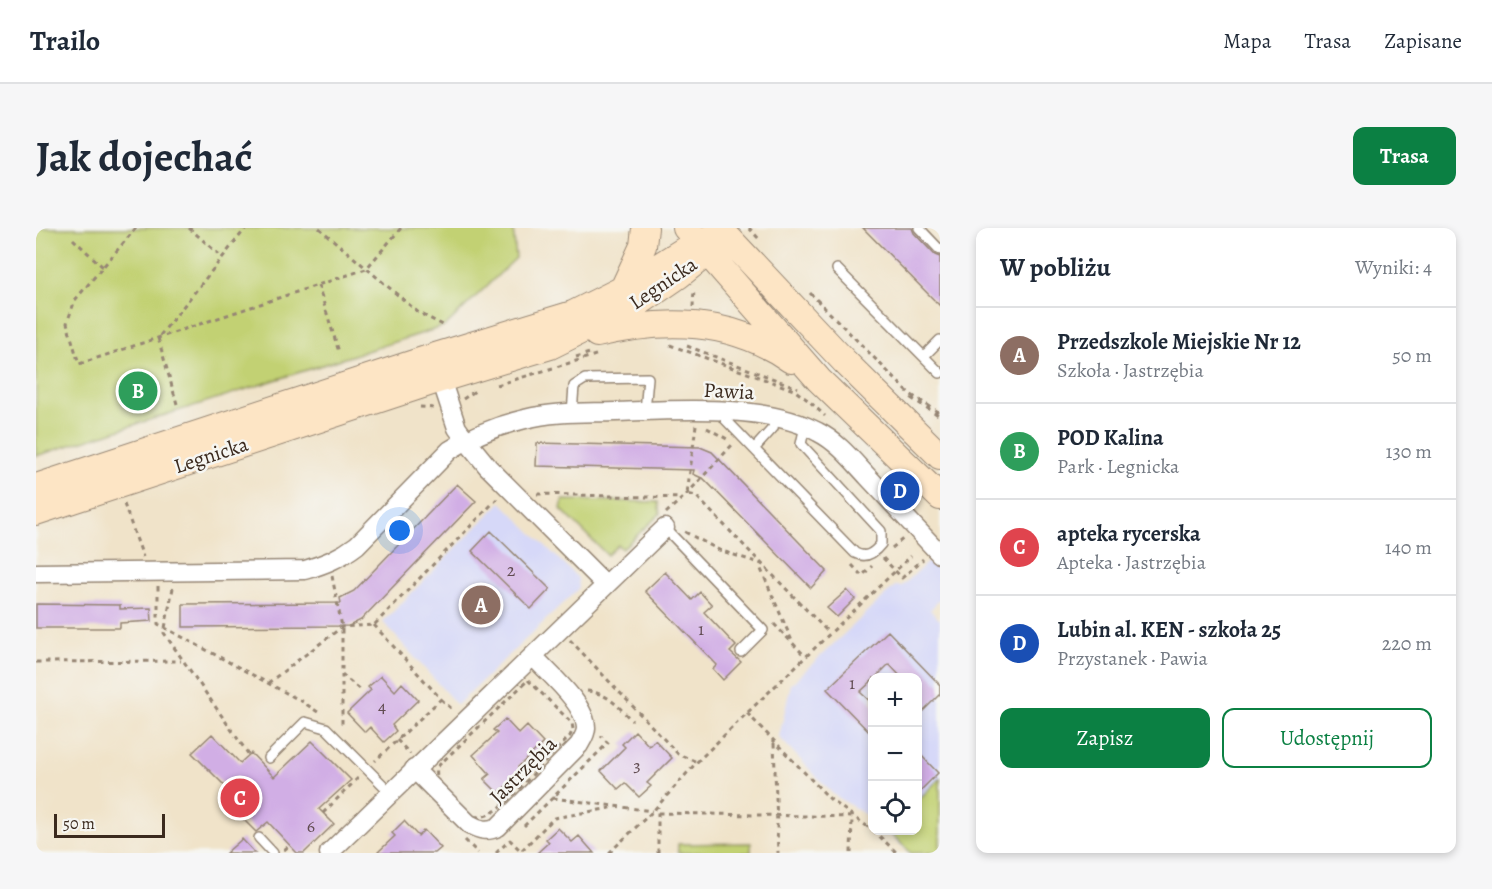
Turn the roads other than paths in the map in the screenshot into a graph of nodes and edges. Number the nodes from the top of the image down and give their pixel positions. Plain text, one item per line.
1 (645, 228) edge
2 (918, 228) edge
3 (721, 231) edge
4 (696, 241) edge
5 (940, 250) edge
6 (837, 270) dead end
7 (623, 289) junction
8 (940, 340) edge
9 (550, 346) junction
10 (924, 356) junction
11 (940, 373) edge
12 (441, 379) junction
13 (819, 380) junction
14 (645, 411) junction
15 (723, 411) junction
16 (572, 413) junction
17 (776, 417) junction
18 (805, 426) junction
19 (466, 440) junction
20 (754, 449) junction
21 (940, 456) edge
22 (36, 487) edge
23 (940, 496) edge
24 (36, 512) edge
25 (669, 523) joint
26 (938, 551) edge
27 (36, 573) edge
28 (606, 585) junction
29 (741, 652) dead end
30 (533, 656) junction
31 (269, 758) dead end
32 (414, 763) junction
33 (390, 792) junction
34 (259, 838) dead end
35 (273, 853) edge
36 (329, 853) edge

1 - 7 main road
2 - 5 lane
3 - 4 main road, Legnicka
3 - 21 main road
4 - 7 main road, Legnicka
4 - 9 main road, Legnicka
4 - 13 main road
6 - 10 lane
7 - 22 main road, Legnicka
8 - 10 lane
9 - 12 main road, Legnicka
9 - 13 main road
10 - 11 lane
12 - 19 street
12 - 24 main road, Legnicka
13 - 23 main road
14 - 15 street, Pawia
14 - 16 street, Pawia
14 - 16 lane
15 - 17 street, Pawia
15 - 20 lane
16 - 19 street, Pawia
17 - 18 street, Pawia
17 - 20 lane
18 - 20 lane
18 - 26 street, Pawia
19 - 27 street
19 - 28 street
25 - 28 street
25 - 29 lane
28 - 30 street
30 - 32 street
30 - 32 street, Jastrzębia
31 - 33 lane
32 - 33 street
33 - 36 street
34 - 35 lane

